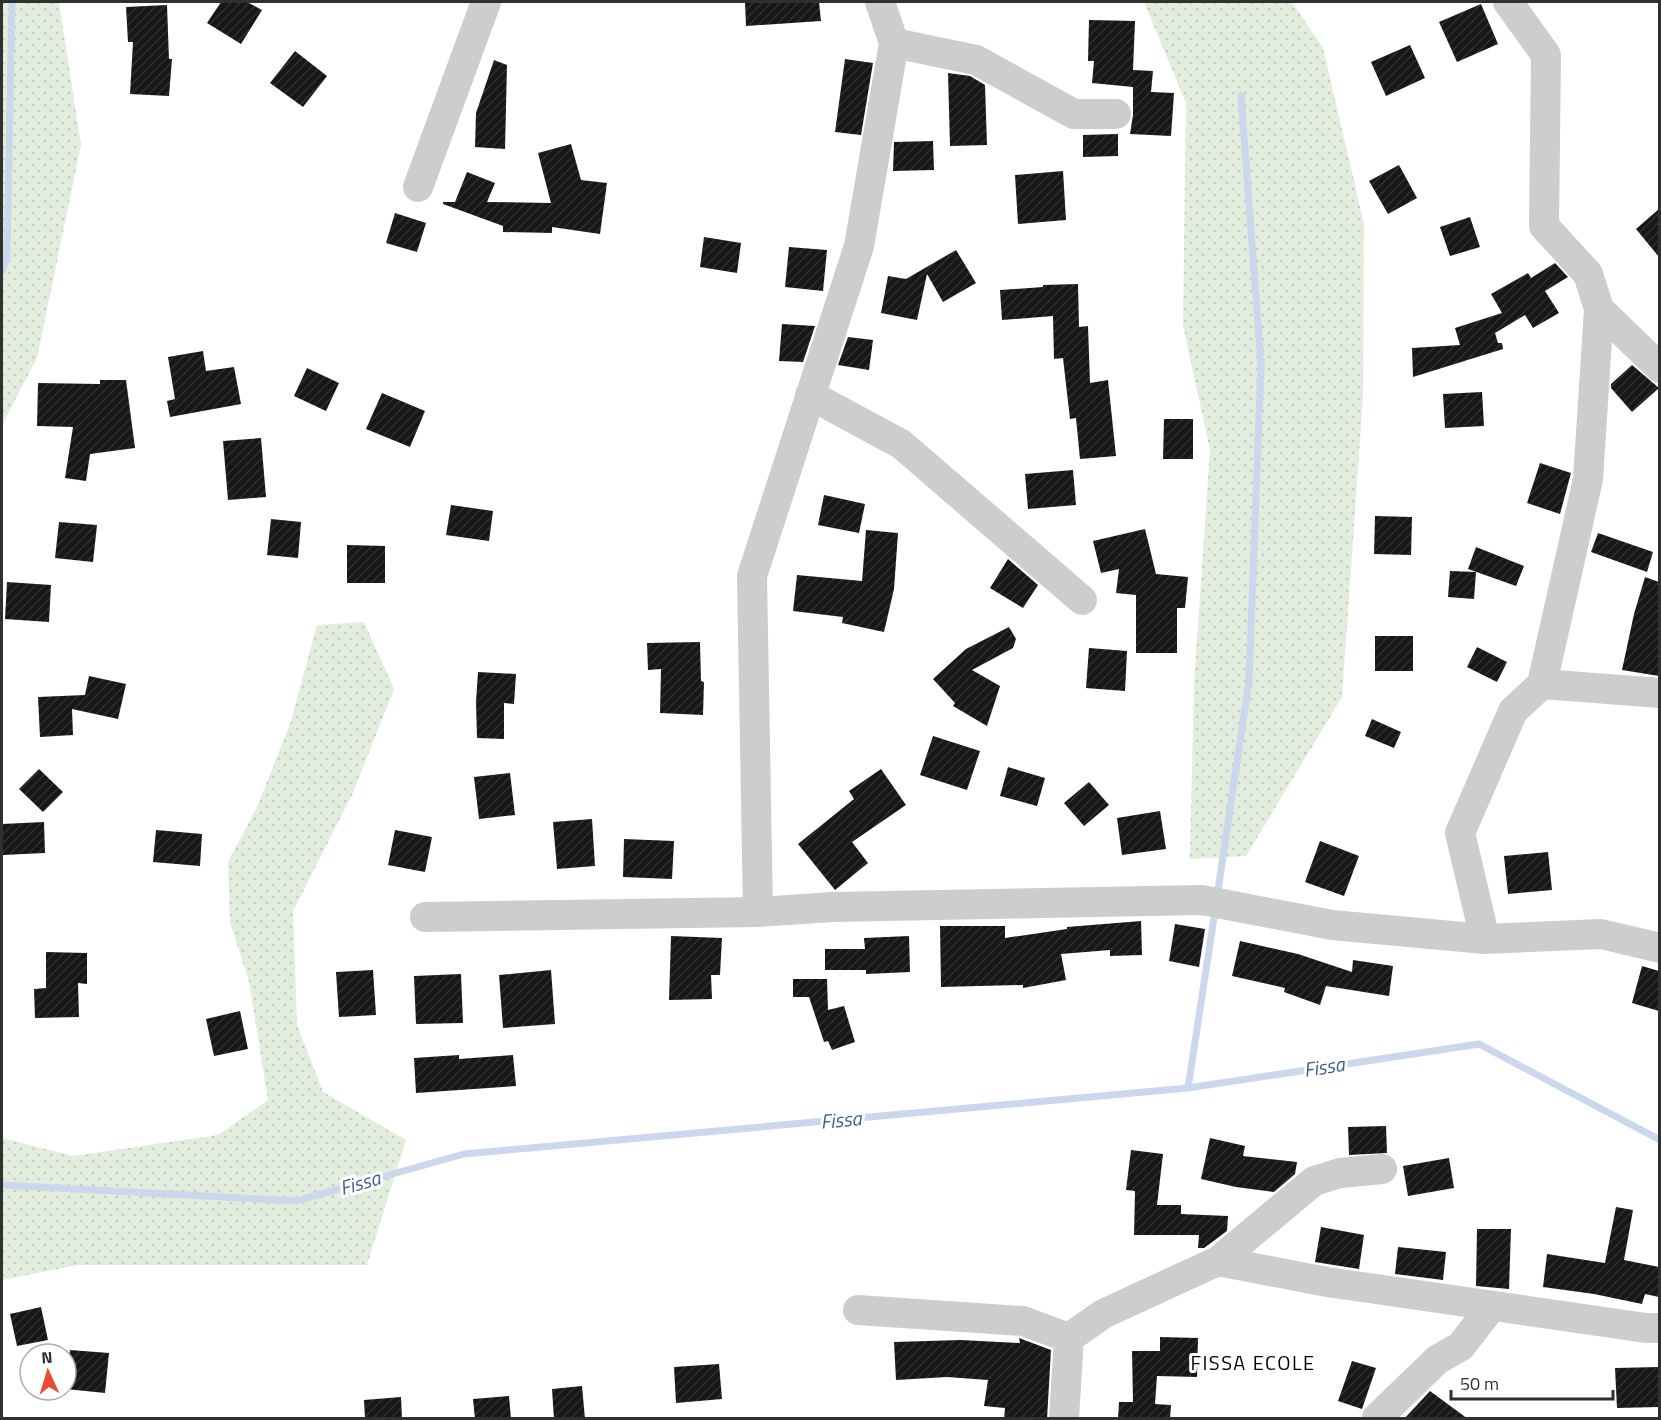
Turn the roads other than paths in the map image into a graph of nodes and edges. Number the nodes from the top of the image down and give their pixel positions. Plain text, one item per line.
1 (486, 2) edge
2 (880, 2) edge
3 (1508, 2) edge
4 (894, 43) junction
5 (1116, 114) dead end
6 (418, 187) dead end
7 (1599, 309) junction
8 (1659, 368) edge
9 (810, 395) junction
10 (1082, 600) dead end
11 (1542, 684) junction
12 (1659, 693) edge
13 (758, 912) junction
14 (425, 917) dead end
15 (1485, 939) junction
16 (1659, 948) edge
17 (1382, 1169) dead end
18 (1218, 1261) junction
19 (1492, 1306) junction
20 (858, 1310) dead end
21 (1659, 1328) edge
22 (1069, 1338) junction
23 (1064, 1419) edge
24 (1377, 1419) edge

1 - 6 street
2 - 4 street
3 - 7 street
4 - 5 street
4 - 9 street
7 - 8 street
7 - 11 street
9 - 10 street
9 - 13 street
11 - 12 street
11 - 15 street
13 - 14 street
13 - 15 street
15 - 16 street
17 - 18 street
18 - 19 street
18 - 22 street
19 - 21 street
19 - 24 street
20 - 22 street
22 - 23 street

